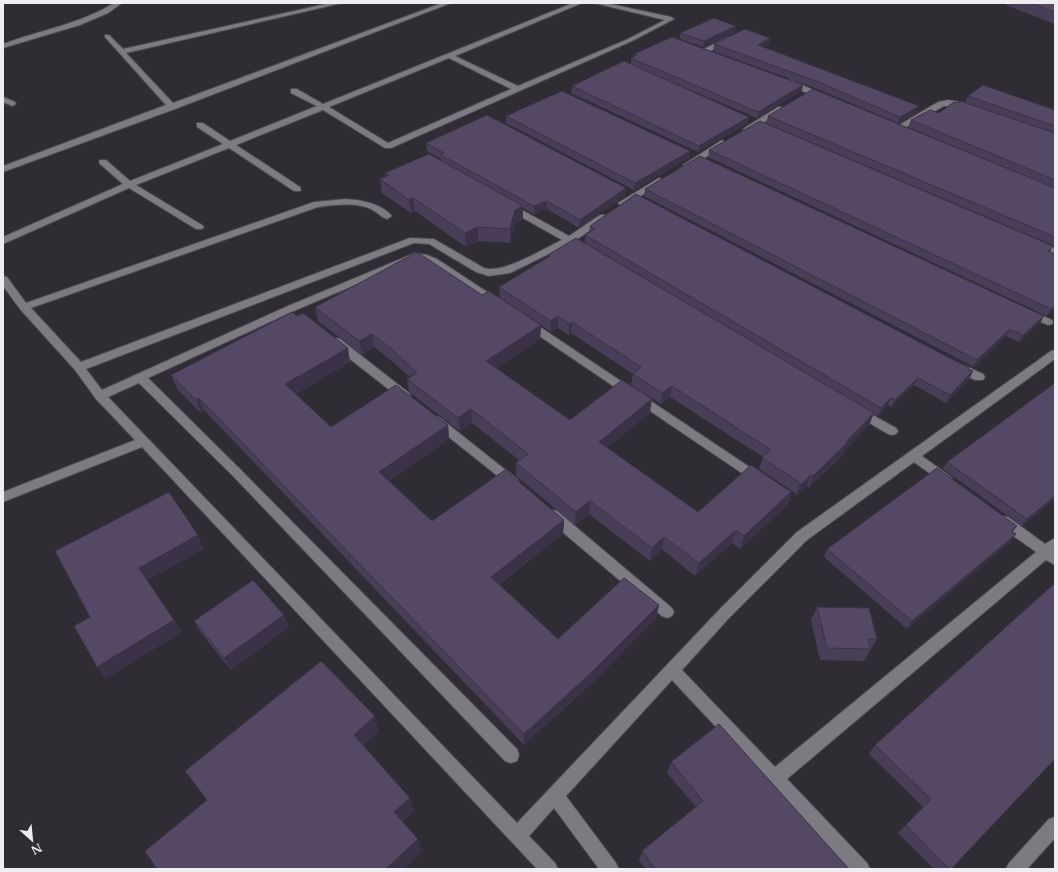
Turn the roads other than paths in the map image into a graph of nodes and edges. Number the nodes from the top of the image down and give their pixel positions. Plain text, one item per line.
1 (119, 3) edge
2 (339, 3) edge
3 (448, 3) edge
4 (579, 3) edge
5 (597, 3) edge
6 (736, 35) edge
7 (107, 36) dead end
8 (3, 46) edge
9 (121, 52) junction
10 (450, 56) junction
11 (718, 56) edge
12 (782, 80) edge
13 (518, 89) junction
14 (294, 91) dead end
15 (811, 91) junction
16 (3, 99) edge
17 (833, 100) edge
18 (12, 104) dead end
19 (172, 107) junction
20 (324, 107) junction
21 (976, 110) edge
22 (200, 125) dead end
23 (898, 128) edge
24 (231, 144) junction
25 (103, 162) dead end
26 (680, 169) edge
27 (3, 170) edge
28 (667, 176) edge
29 (129, 185) junction
30 (297, 189) dead end
31 (630, 194) junction
32 (501, 202) edge
33 (648, 203) edge
34 (387, 216) dead end
35 (199, 227) dead end
36 (1026, 239) edge
37 (570, 240) junction
38 (3, 241) edge
39 (583, 248) edge
40 (1055, 251) edge
41 (3, 279) edge
42 (24, 307) junction
43 (292, 308) junction
44 (1019, 308) edge
45 (505, 309) edge
46 (304, 317) edge
47 (518, 318) edge
48 (1048, 322) dead end
49 (329, 337) edge
50 (1055, 354) edge
51 (951, 362) edge
52 (78, 367) junction
53 (979, 377) dead end
54 (141, 378) junction
55 (100, 396) junction
56 (415, 404) edge
57 (851, 406) edge
58 (427, 414) edge
59 (892, 431) dead end
60 (144, 441) junction
61 (914, 456) junction
62 (769, 485) edge
63 (958, 488) edge
64 (524, 491) edge
65 (3, 497) edge
66 (542, 506) edge
67 (996, 515) edge
68 (1052, 551) edge
69 (667, 612) dead end
70 (672, 670) junction
71 (511, 755) dead end
72 (775, 778) junction
73 (555, 795) junction
74 (1055, 825) edge
75 (517, 836) junction
76 (548, 869) edge
77 (610, 869) edge
78 (861, 869) edge
79 (1015, 869) edge

1 - 8 street
2 - 9 street
3 - 19 street
4 - 10 street
5 - 13 street
6 - 11 street
7 - 9 street
9 - 19 street
10 - 13 street
10 - 20 street
12 - 15 street
13 - 20 street
14 - 20 street
15 - 17 street
15 - 26 street
16 - 18 street
19 - 27 street
20 - 24 street
21 - 23 street
22 - 24 street
24 - 29 street
24 - 30 street
25 - 29 street
28 - 31 street
29 - 35 street
29 - 38 street
31 - 33 street
31 - 37 street
32 - 37 street
34 - 42 street
36 - 40 street
37 - 39 street
37 - 52 street
41 - 42 street
42 - 52 street
43 - 45 street
43 - 46 street
43 - 54 street
44 - 48 street
47 - 62 street
49 - 56 street
50 - 61 street
51 - 53 street
52 - 55 street
54 - 55 street
54 - 71 street
55 - 60 street
57 - 59 street
58 - 64 street
60 - 65 street
60 - 75 street
61 - 63 street
61 - 70 street
66 - 69 street
67 - 68 street
68 - 72 street
70 - 72 street
70 - 73 street
72 - 78 street
73 - 75 street
73 - 77 street
74 - 79 street
75 - 76 street

